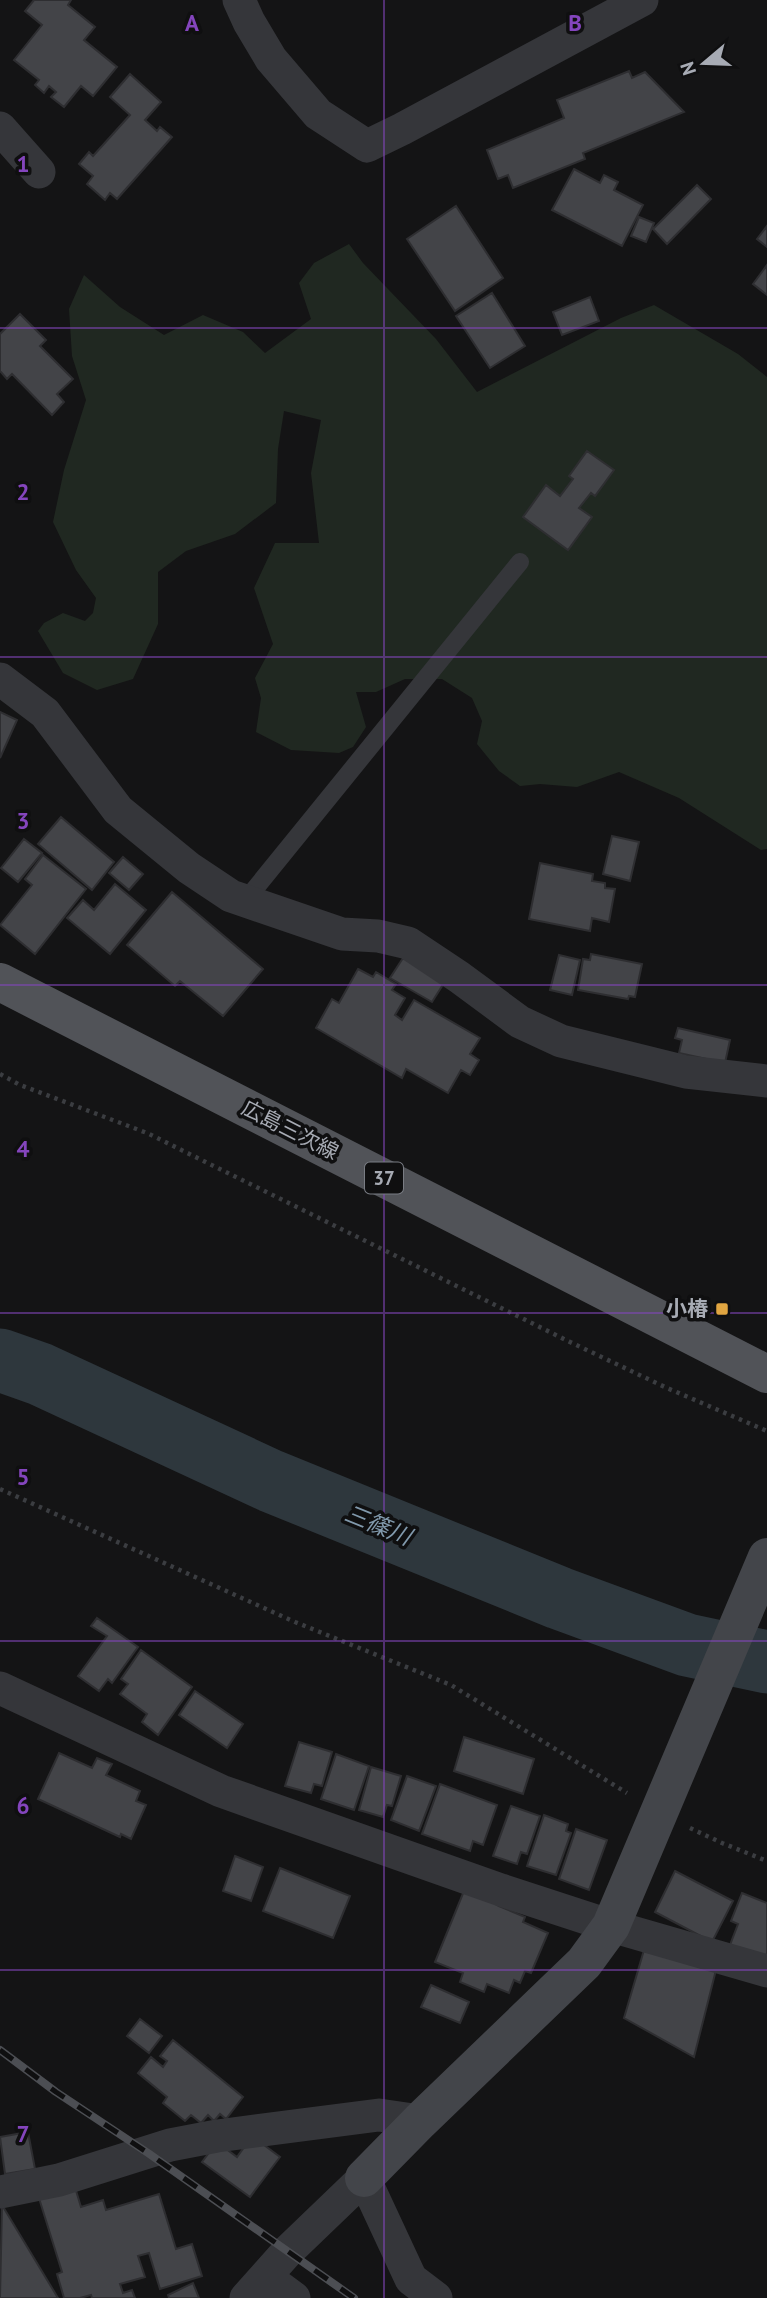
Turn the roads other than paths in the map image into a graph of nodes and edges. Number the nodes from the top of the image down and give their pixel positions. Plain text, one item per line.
1 (239, 0) edge
2 (642, 0) edge
3 (0, 128) edge
4 (39, 172) dead end
5 (520, 562) dead end
6 (0, 679) edge
7 (245, 901) junction
8 (0, 982) edge
9 (767, 1081) edge
10 (767, 1374) edge
11 (767, 1558) edge
12 (0, 1688) edge
13 (611, 1926) junction
14 (767, 1971) edge
15 (420, 2121) junction
16 (365, 2178) junction
17 (0, 2192) edge
18 (256, 2288) edge
19 (294, 2298) edge
20 (436, 2298) edge

1 - 2 street
3 - 4 street
5 - 7 lane
6 - 7 street
7 - 9 street
8 - 10 main road, 広島三次線 / 37
11 - 13 street
12 - 13 street
13 - 14 street
13 - 15 street
15 - 16 street
15 - 17 street
16 - 18 street
16 - 20 street
18 - 19 street

